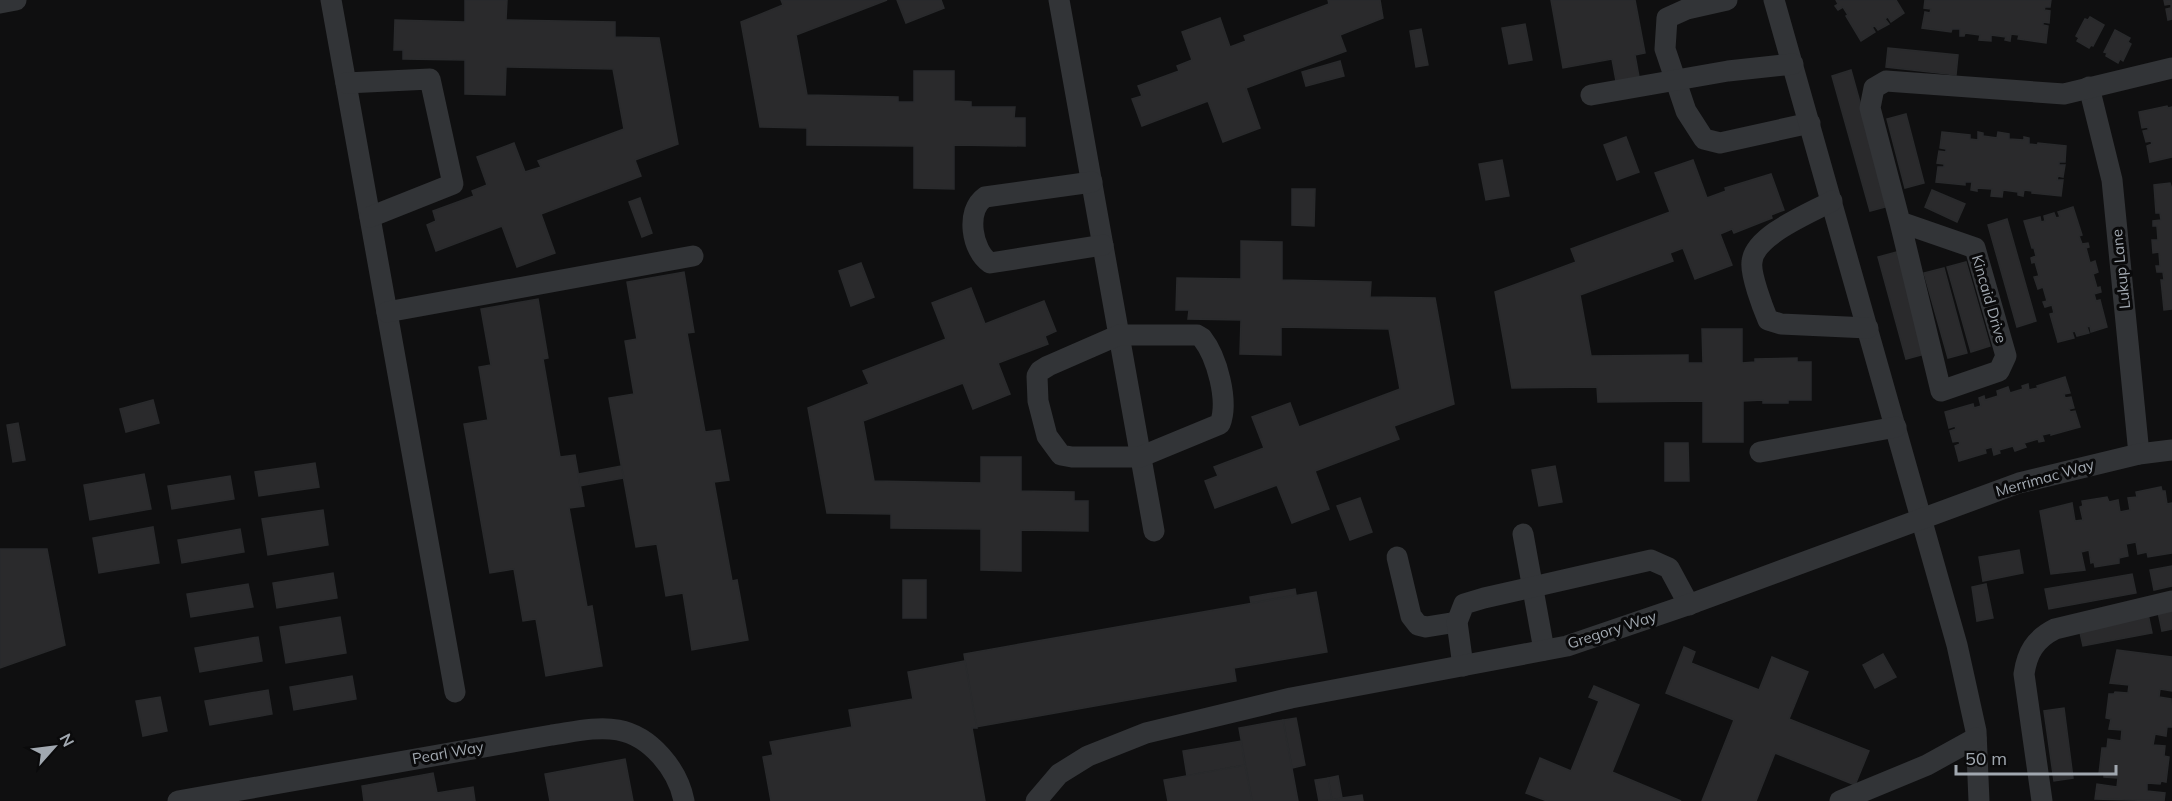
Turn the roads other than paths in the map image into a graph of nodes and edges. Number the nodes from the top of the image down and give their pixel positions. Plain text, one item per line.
1 (16, 0) edge
2 (331, 0) edge
3 (1059, 0) edge
4 (1727, 0) edge
5 (1774, 0) edge
6 (0, 3) edge
7 (1793, 64) junction
8 (2172, 68) edge
9 (1675, 79) junction
10 (346, 83) junction
11 (2089, 87) junction
12 (1591, 95) dead end
13 (1810, 123) junction
14 (1092, 182) junction
15 (1832, 201) junction
16 (370, 217) junction
17 (1900, 222) junction
18 (1103, 244) junction
19 (693, 256) dead end
20 (387, 312) junction
21 (1868, 328) junction
22 (1119, 335) junction
23 (1896, 427) junction
24 (2172, 450) edge
25 (1760, 452) dead end
26 (2139, 454) junction
27 (1140, 457) junction
28 (1921, 518) junction
29 (1154, 531) dead end
30 (1523, 534) dead end
31 (1397, 556) dead end
32 (1533, 587) junction
33 (2172, 601) edge
34 (1689, 605) junction
35 (1457, 622) junction
36 (1544, 650) junction
37 (1463, 666) junction
38 (455, 692) dead end
39 (1976, 738) junction
40 (1045, 796) edge
41 (178, 801) edge
42 (684, 801) edge
43 (1840, 801) edge
44 (1978, 801) edge
45 (2042, 801) edge

1 - 6 street
2 - 10 street
3 - 14 street
4 - 9 street
5 - 7 street
7 - 9 street
7 - 13 street
8 - 11 street, Kincaid Drive
9 - 12 street
9 - 13 street
10 - 16 street
10 - 16 street
11 - 17 street, Kincaid Drive
11 - 26 street, Lukup Lane
13 - 15 street
14 - 18 street
14 - 18 street
15 - 21 street
15 - 21 street
16 - 20 street
17 - 17 street, Kincaid Drive
18 - 22 street
19 - 20 street
20 - 38 street
21 - 23 street
22 - 27 street
22 - 27 street
22 - 27 street
23 - 25 street
23 - 28 street
24 - 26 street, Merrimac Way
26 - 28 street, Merrimac Way
27 - 29 street
28 - 34 street, Gregory Way
28 - 39 street
30 - 32 street
31 - 35 street
32 - 34 street
32 - 35 street
32 - 36 street
33 - 45 street
34 - 36 street, Gregory Way
35 - 37 street
36 - 37 street, Gregory Way
37 - 40 street, Gregory Way
39 - 43 street
39 - 44 street
41 - 42 street, Pearl Way

